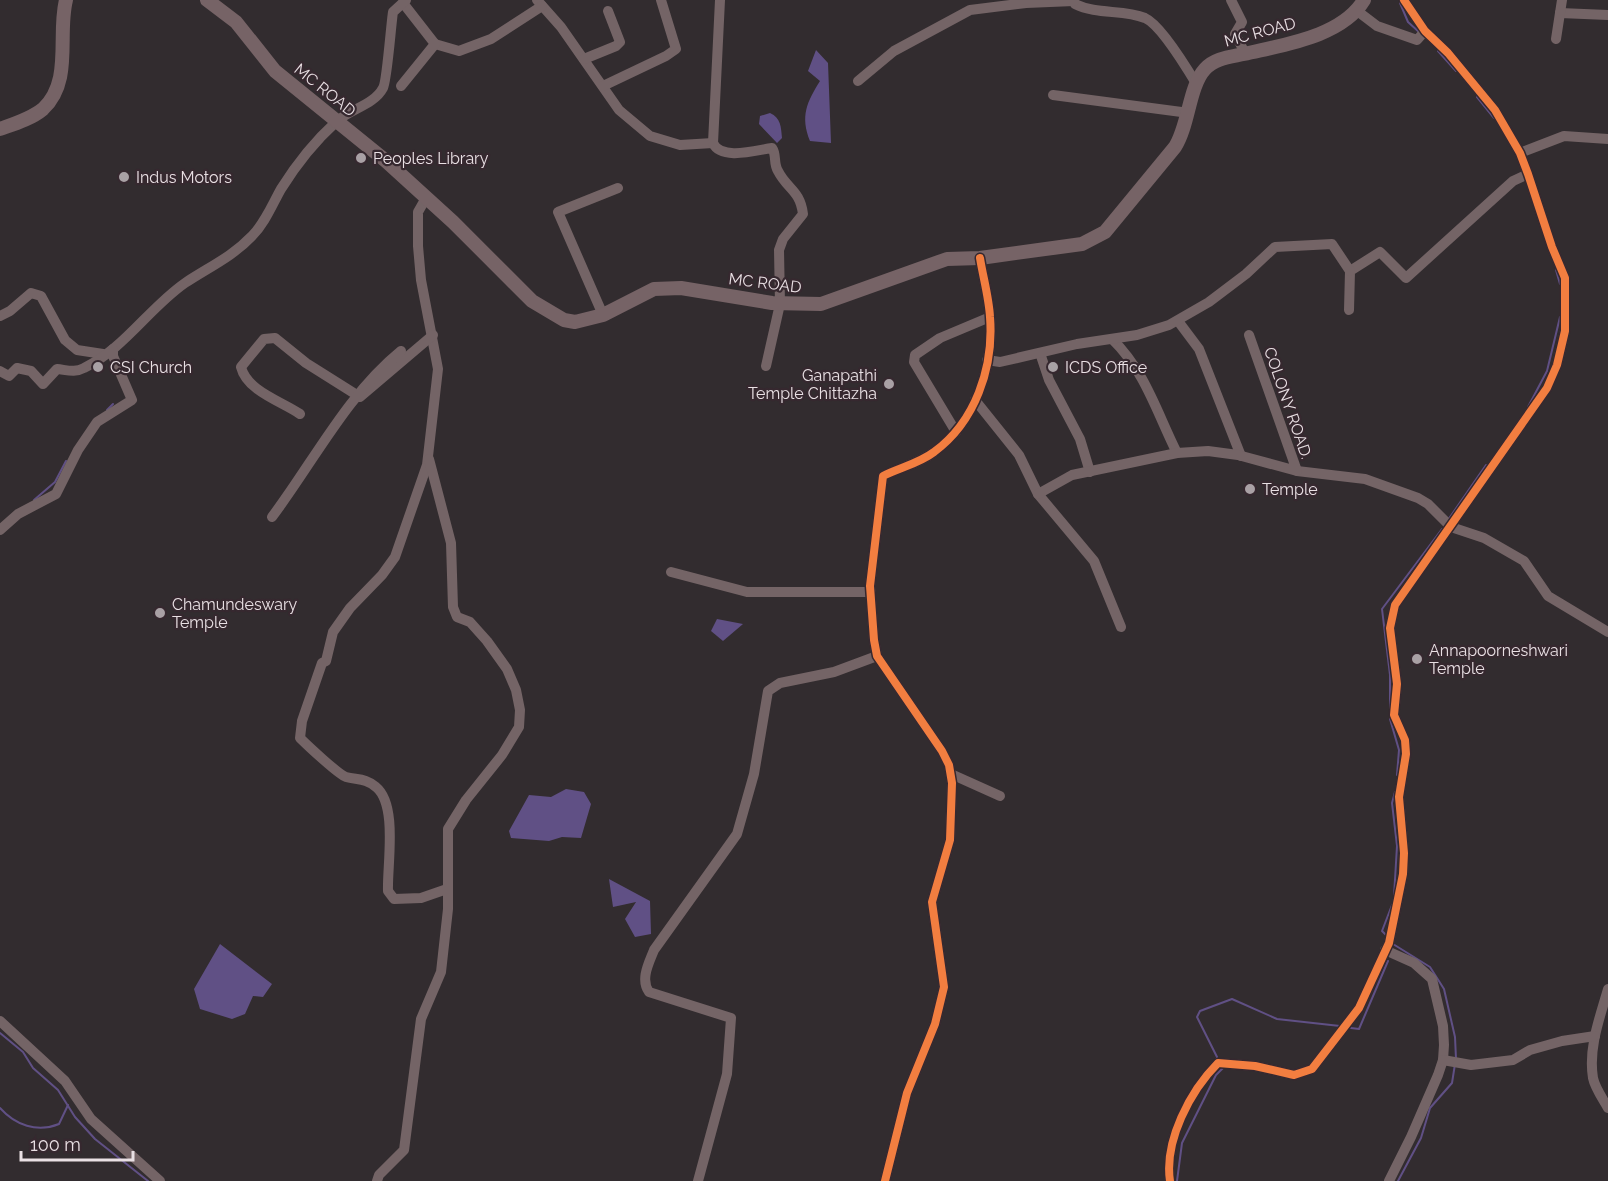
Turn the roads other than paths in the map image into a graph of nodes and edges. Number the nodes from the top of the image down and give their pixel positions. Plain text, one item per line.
1 (66, 0) edge
2 (207, 0) edge
3 (661, 0) edge
4 (720, 0) edge
5 (1231, 0) edge
6 (1404, 0) edge
7 (1562, 0) edge
8 (404, 1) edge
9 (1074, 1) edge
10 (539, 3) edge
11 (1360, 5) edge
12 (608, 10) dead end
13 (1560, 13) junction
14 (1608, 15) edge
15 (1425, 31) junction
16 (1556, 39) dead end
17 (435, 44) junction
18 (1245, 53) junction
19 (584, 59) junction
20 (858, 81) dead end
21 (1197, 85) junction
22 (401, 86) dead end
23 (603, 86) junction
24 (1053, 95) dead end
25 (1189, 113) junction
26 (337, 121) junction
27 (0, 129) edge
28 (1608, 139) edge
29 (713, 143) junction
30 (1520, 153) junction
31 (1528, 174) junction
32 (618, 188) dead end
33 (426, 198) junction
34 (980, 258) junction
35 (1350, 271) junction
36 (780, 304) junction
37 (1349, 310) dead end
38 (603, 315) junction
39 (0, 316) edge
40 (990, 317) junction
41 (1178, 321) junction
42 (433, 335) junction
43 (1249, 336) dead end
44 (1112, 339) junction
45 (108, 351) junction
46 (401, 351) dead end
47 (1040, 353) junction
48 (987, 360) junction
49 (766, 366) dead end
50 (0, 371) edge
51 (357, 395) junction
52 (975, 400) junction
53 (300, 414) dead end
54 (956, 432) junction
55 (1177, 453) junction
56 (428, 456) junction
57 (1241, 456) junction
58 (1086, 465) junction
59 (1297, 471) junction
60 (1038, 494) junction
61 (272, 517) dead end
62 (1447, 524) junction
63 (0, 530) edge
64 (671, 572) dead end
65 (871, 592) junction
66 (1121, 627) dead end
67 (1608, 632) edge
68 (877, 656) junction
69 (951, 774) junction
70 (1000, 796) dead end
71 (447, 889) junction
72 (1387, 947) junction
73 (1608, 989) edge
74 (0, 1021) edge
75 (1595, 1036) junction
76 (1447, 1061) junction
77 (1608, 1108) edge
78 (160, 1181) edge
79 (377, 1181) edge
80 (698, 1181) edge
81 (885, 1181) edge
82 (1170, 1181) edge
83 (1389, 1181) edge

1 - 27 main road
2 - 26 main road, MC ROAD
3 - 23 street
4 - 29 street
5 - 18 street
6 - 15 street
7 - 13 street
8 - 17 street
8 - 26 street
9 - 20 street
9 - 21 street
10 - 17 street
10 - 19 street
11 - 15 street
11 - 18 main road, MC ROAD
12 - 19 street
13 - 14 street
13 - 16 street
15 - 30 street
17 - 22 street
18 - 21 main road, MC ROAD
19 - 23 street
21 - 25 main road, MC ROAD
23 - 29 street
24 - 25 street
25 - 34 main road, MC ROAD
26 - 33 main road, MC ROAD
26 - 45 street
28 - 30 street
29 - 36 street
30 - 31 street
31 - 35 street
31 - 62 street
32 - 38 street
33 - 38 main road, MC ROAD
33 - 42 street
34 - 36 main road, MC ROAD
34 - 40 street
35 - 37 street
35 - 41 street
36 - 38 main road, MC ROAD
36 - 49 street
39 - 45 street
40 - 48 street
40 - 54 street
41 - 44 street
41 - 57 street
42 - 51 street
42 - 56 street
43 - 59 street, COLONY ROAD.
44 - 47 street
44 - 55 street
45 - 50 street
45 - 63 street
46 - 51 street
47 - 48 street
47 - 58 street
48 - 52 street
51 - 53 street
51 - 61 street
52 - 54 street
52 - 60 street
54 - 65 street
55 - 57 street, COLONY ROAD.
55 - 58 street, COLONY ROAD.
56 - 71 street
56 - 71 street
57 - 59 street, COLONY ROAD.
58 - 60 street, COLONY ROAD.
59 - 62 street
60 - 66 street
62 - 67 street
62 - 72 street
64 - 65 street
65 - 68 street
68 - 69 street
68 - 80 street
69 - 70 street
69 - 81 street
71 - 79 street
72 - 76 street
72 - 82 street
73 - 75 street
74 - 78 street
75 - 76 street
75 - 77 street
76 - 83 street

